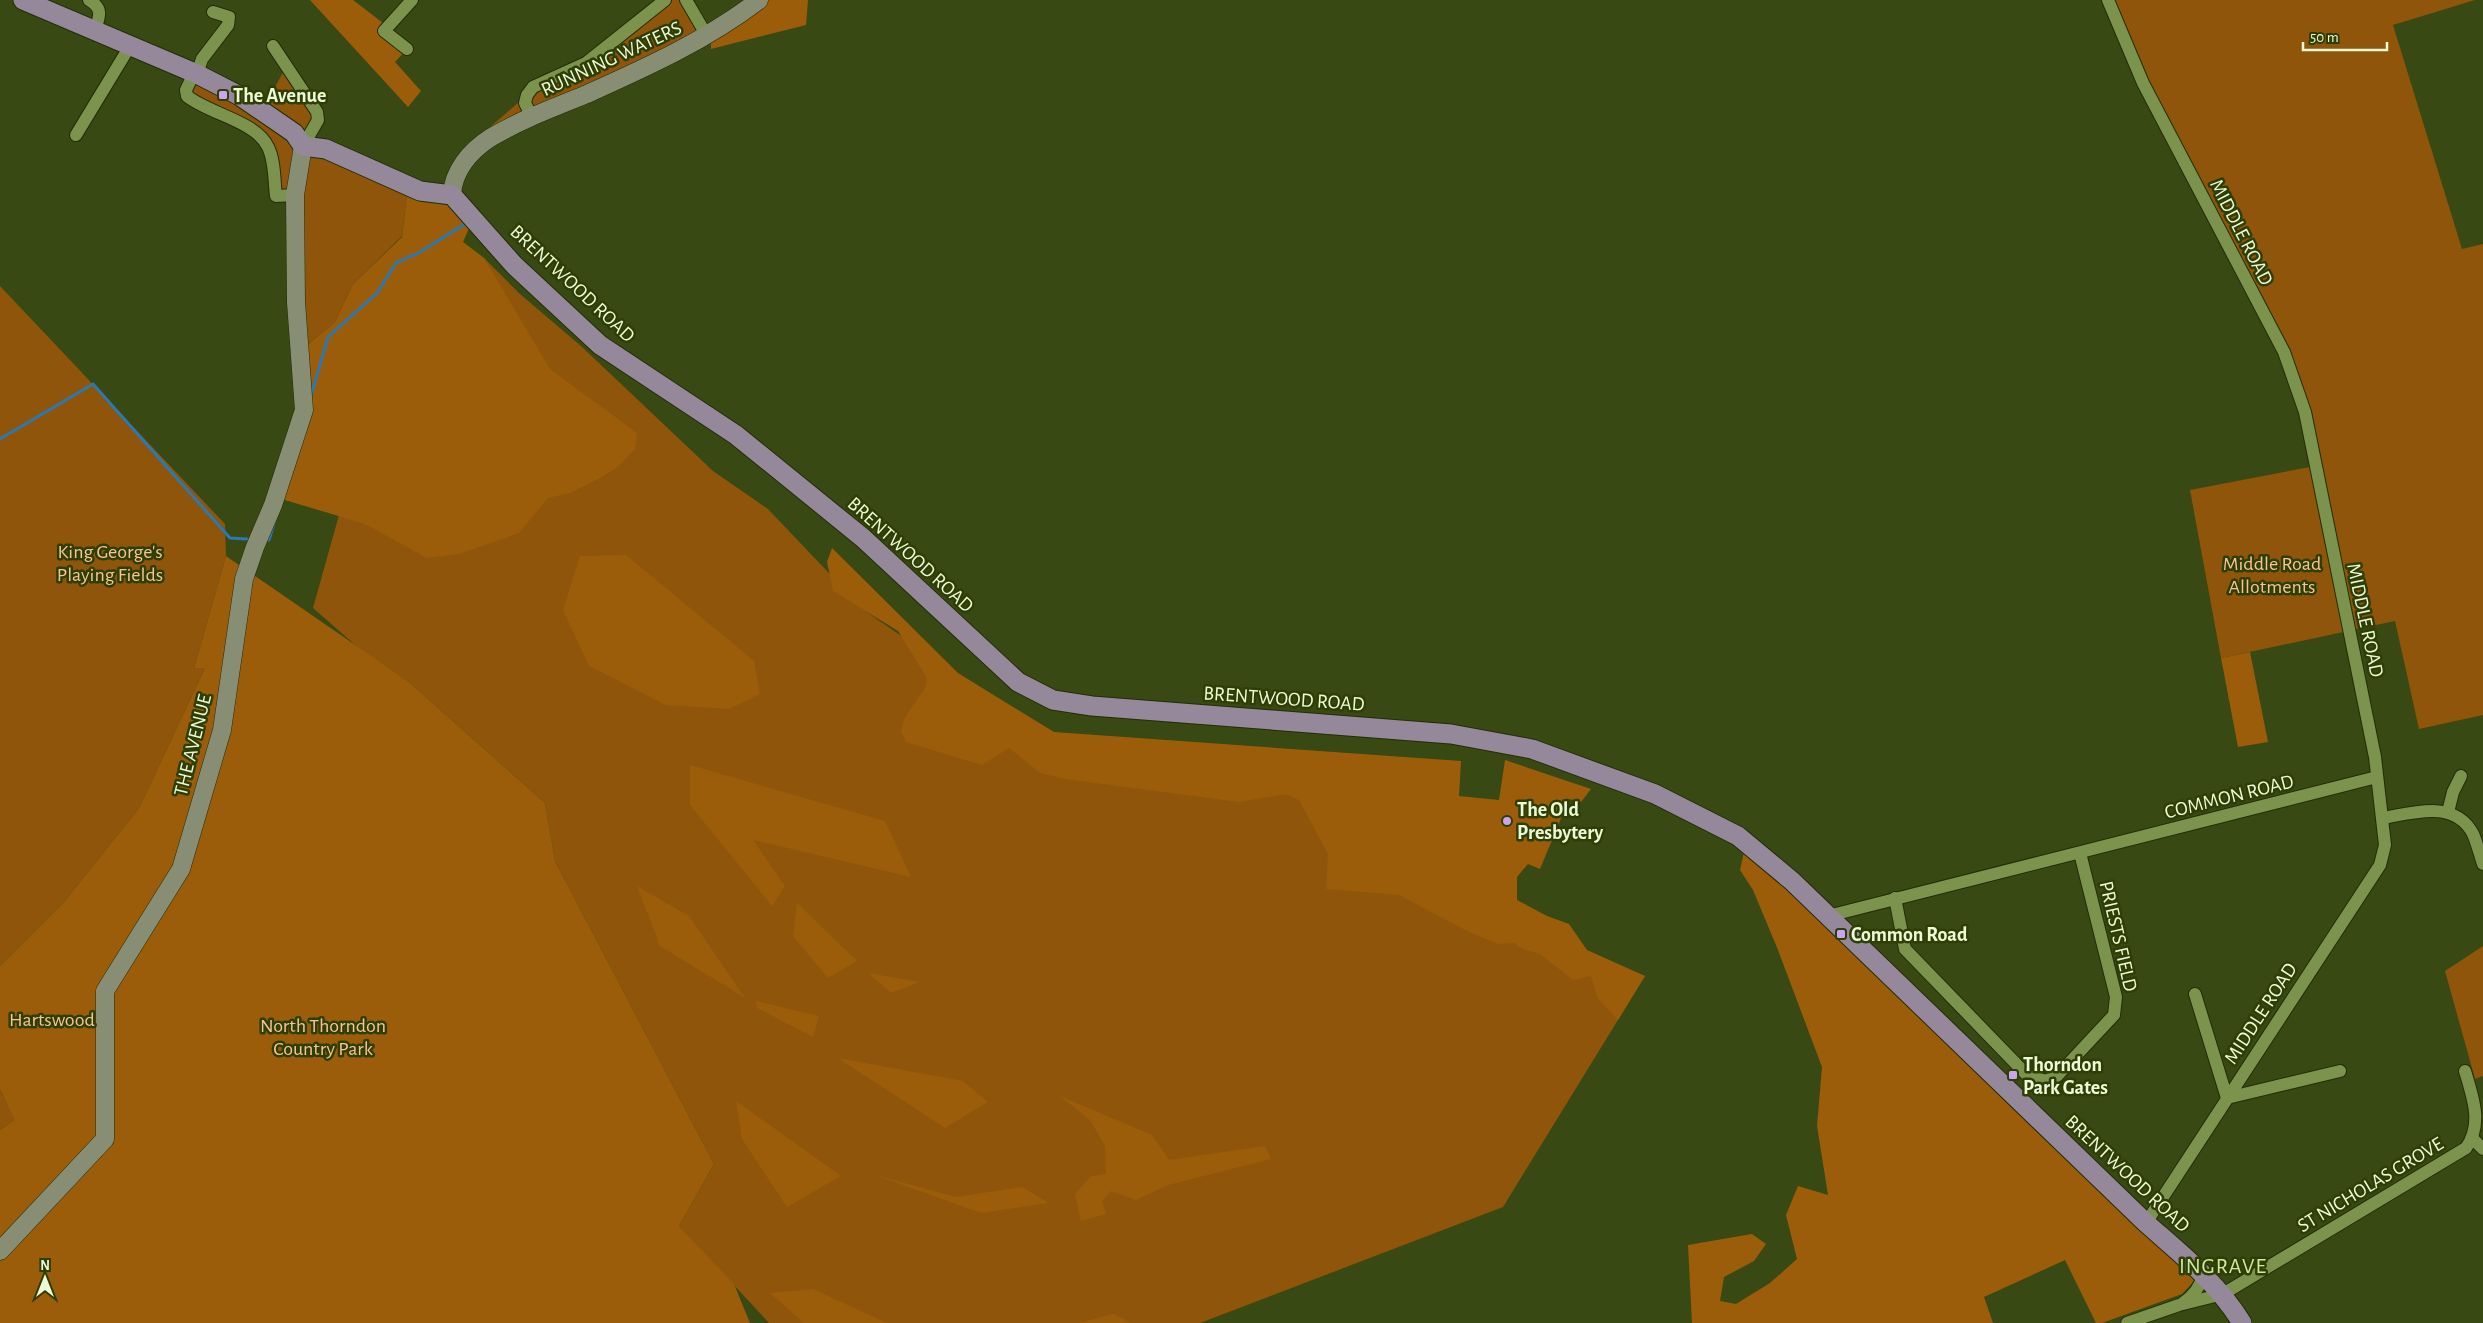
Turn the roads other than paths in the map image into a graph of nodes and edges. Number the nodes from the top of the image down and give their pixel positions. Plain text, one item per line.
1 (22, 0) edge
2 (89, 0) edge
3 (412, 0) edge
4 (665, 0) edge
5 (686, 0) edge
6 (759, 0) edge
7 (2108, 0) edge
8 (213, 12) dead end
9 (95, 30) junction
10 (708, 36) junction
11 (130, 46) junction
12 (273, 46) dead end
13 (407, 49) dead end
14 (195, 73) junction
15 (532, 118) junction
16 (76, 135) dead end
17 (303, 146) junction
18 (295, 195) junction
19 (452, 195) junction
20 (2461, 776) dead end
21 (2377, 777) junction
22 (2448, 812) junction
23 (2383, 818) junction
24 (2080, 853) junction
25 (2483, 864) edge
26 (1895, 898) junction
27 (1828, 916) junction
28 (2195, 994) dead end
29 (2340, 1071) dead end
30 (2465, 1071) dead end
31 (2227, 1098) junction
32 (2473, 1138) junction
33 (2483, 1150) edge
34 (2146, 1223) junction
35 (0, 1250) edge
36 (2203, 1275) junction
37 (2223, 1294) junction
38 (2179, 1305) junction
39 (2128, 1323) edge
40 (2242, 1323) edge

1 - 9 main road
2 - 9 street
3 - 13 street
4 - 15 street, RUNNING WATERS
5 - 10 street
6 - 10 street, RUNNING WATERS
7 - 21 street, MIDDLE ROAD
8 - 14 street
9 - 11 main road
10 - 15 street, RUNNING WATERS
11 - 14 main road
11 - 16 street
12 - 17 street
14 - 17 main road
14 - 18 street
15 - 19 street, RUNNING WATERS
17 - 18 street, THE AVENUE
17 - 19 main road
18 - 35 street, THE AVENUE
19 - 27 main road, BRENTWOOD ROAD
20 - 22 street
21 - 23 street, MIDDLE ROAD
21 - 24 street, COMMON ROAD
22 - 23 street
22 - 25 street
23 - 31 street, MIDDLE ROAD
24 - 26 street, COMMON ROAD
24 - 26 street, PRIESTS FIELD
26 - 27 street, COMMON ROAD
27 - 34 main road, BRENTWOOD ROAD
28 - 31 street
29 - 31 street
30 - 32 street, ST NICHOLAS GROVE
31 - 34 street, MIDDLE ROAD
32 - 33 street
32 - 37 street, ST NICHOLAS GROVE
34 - 36 main road, BRENTWOOD ROAD
36 - 37 main road, BRENTWOOD ROAD
36 - 38 street
37 - 38 street, ST NICHOLAS GROVE
37 - 40 main road, BRENTWOOD ROAD
38 - 39 street, ST NICHOLAS GROVE

